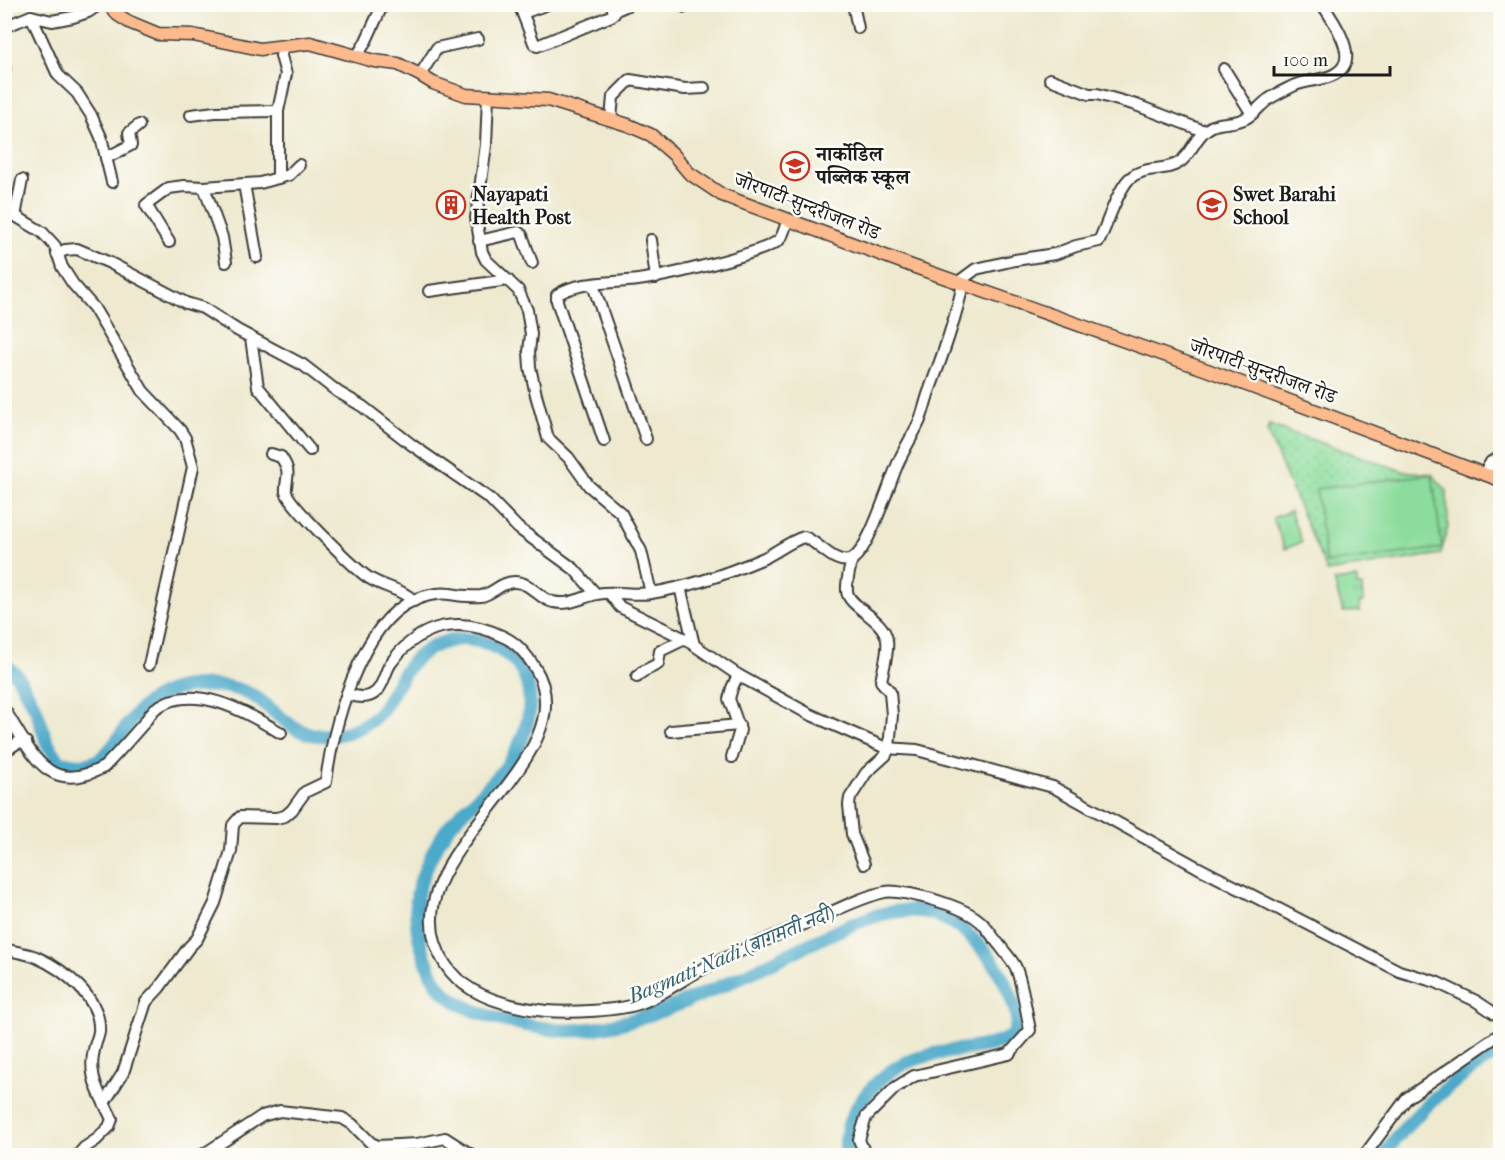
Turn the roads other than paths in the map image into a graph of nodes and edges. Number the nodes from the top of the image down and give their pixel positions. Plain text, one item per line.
1 (100, 4) edge
2 (108, 4) edge
3 (383, 4) edge
4 (548, 4) edge
5 (630, 4) edge
6 (853, 4) edge
7 (1322, 4) edge
8 (613, 8) edge
9 (521, 9) edge
10 (31, 16) junction
11 (4, 27) edge
12 (858, 28) dead end
13 (478, 39) dead end
14 (282, 48) junction
15 (357, 56) junction
16 (1224, 69) dead end
17 (420, 75) junction
18 (1050, 79) dead end
19 (704, 88) dead end
20 (488, 96) junction
21 (279, 111) junction
22 (1252, 114) junction
23 (191, 116) dead end
24 (611, 119) junction
25 (139, 125) dead end
26 (1204, 131) junction
27 (106, 158) junction
28 (299, 165) dead end
29 (278, 178) junction
30 (22, 180) dead end
31 (112, 182) dead end
32 (244, 184) junction
33 (204, 187) junction
34 (4, 209) edge
35 (15, 216) junction
36 (788, 219) junction
37 (651, 240) dead end
38 (478, 241) junction
39 (169, 242) dead end
40 (57, 254) junction
41 (257, 257) dead end
42 (226, 262) dead end
43 (532, 263) dead end
44 (656, 278) junction
45 (508, 280) junction
46 (960, 283) junction
47 (593, 285) junction
48 (429, 291) dead end
49 (252, 338) junction
50 (646, 439) dead end
51 (604, 441) dead end
52 (310, 450) dead end
53 (271, 454) dead end
54 (1500, 458) edge
55 (1484, 474) junction
56 (1500, 480) edge
57 (852, 559) junction
58 (680, 587) junction
59 (651, 593) junction
60 (596, 594) junction
61 (610, 594) junction
62 (414, 601) junction
63 (690, 642) junction
64 (149, 665) dead end
65 (738, 675) junction
66 (637, 677) dead end
67 (347, 694) junction
68 (4, 709) edge
69 (739, 725) junction
70 (671, 731) dead end
71 (281, 733) dead end
72 (26, 742) junction
73 (889, 748) junction
74 (4, 752) edge
75 (732, 757) dead end
76 (864, 864) dead end
77 (4, 949) edge
78 (1500, 1017) edge
79 (1500, 1035) edge
80 (104, 1103) junction
81 (77, 1155) edge
82 (201, 1155) edge
83 (473, 1155) edge
84 (866, 1155) edge
85 (1364, 1155) edge

1 - 10 street
2 - 14 main road, जोरपाटी-सुन्दरीजल रोड
3 - 15 street
4 - 9 street
5 - 8 street
6 - 12 street
7 - 22 street
8 - 9 street
10 - 11 street
10 - 27 street
13 - 17 street
14 - 15 main road, जोरपाटी-सुन्दरीजल रोड
14 - 21 street
15 - 17 main road, जोरपाटी-सुन्दरीजल रोड
16 - 22 street
17 - 20 main road, जोरपाटी-सुन्दरीजल रोड
18 - 26 street
19 - 24 street
20 - 24 main road, जोरपाटी-सुन्दरीजल रोड
20 - 38 street
21 - 23 street
21 - 29 street
22 - 26 street
24 - 36 main road, जोरपाटी-सुन्दरीजल रोड
25 - 27 street
26 - 46 street
27 - 31 street
28 - 29 street
29 - 32 street
30 - 35 street
32 - 33 street
32 - 41 street
33 - 39 street
33 - 42 street
34 - 35 street
35 - 40 street
36 - 44 street
36 - 46 main road, जोरपाटी-सुन्दरीजल रोड
37 - 44 street
38 - 43 street
38 - 45 street
40 - 49 street
40 - 64 street
44 - 47 street
45 - 48 street
45 - 59 street
46 - 55 main road, जोरपाटी-सुन्दरीजल रोड
46 - 57 street
47 - 50 street
47 - 51 street
49 - 52 street
49 - 60 street
53 - 62 street
54 - 55 street
55 - 56 main road, जोरपाटी-सुन्दरीजल रोड
57 - 58 street
57 - 73 street
58 - 59 street
58 - 63 street
59 - 61 street
60 - 61 street
60 - 62 street
61 - 63 street
62 - 67 street
63 - 65 street
63 - 66 street
65 - 69 street
65 - 73 street
67 - 80 street
67 - 84 street
68 - 72 street
69 - 70 street
69 - 75 street
71 - 72 street
72 - 74 street
73 - 76 street
73 - 78 street
77 - 80 street
79 - 85 street
80 - 81 street
82 - 83 street

